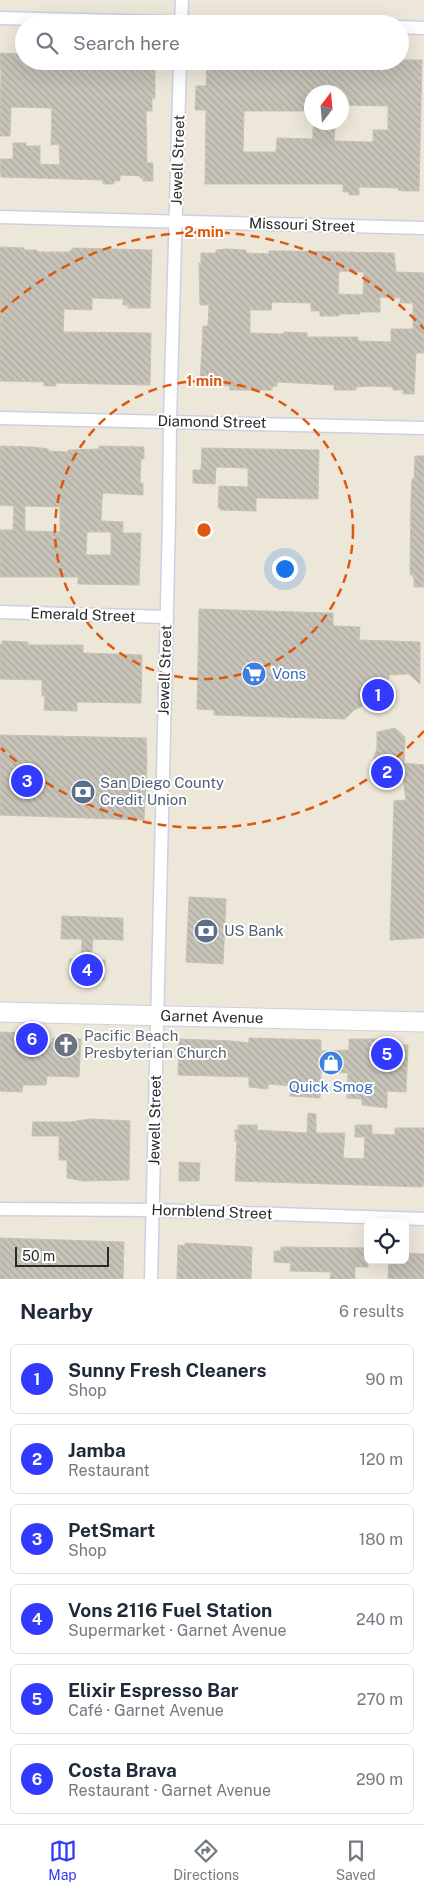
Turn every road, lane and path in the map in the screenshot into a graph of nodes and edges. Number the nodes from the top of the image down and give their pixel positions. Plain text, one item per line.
1 (182, 0) edge
2 (181, 15) edge
3 (0, 18) edge
4 (15, 18) edge
5 (409, 28) edge
6 (424, 28) edge
7 (180, 70) edge
8 (0, 217) edge
9 (176, 221) junction
10 (424, 228) edge
11 (0, 418) edge
12 (170, 421) junction
13 (424, 428) edge
14 (0, 612) edge
15 (166, 617) junction
16 (0, 1012) edge
17 (158, 1016) junction
18 (424, 1022) edge
19 (0, 1209) edge
20 (153, 1210) junction
21 (424, 1219) edge
22 (151, 1279) edge

1 - 2 street
3 - 4 street
5 - 6 street
7 - 9 street, Jewell Street
8 - 9 street, Missouri Street
9 - 10 street, Missouri Street
9 - 12 street, Jewell Street
11 - 12 street, Diamond Street
12 - 13 street, Diamond Street
12 - 15 street, Jewell Street
14 - 15 street, Emerald Street
15 - 17 street, Jewell Street
16 - 17 main road, Garnet Avenue
17 - 18 main road, Garnet Avenue
17 - 20 street, Jewell Street
19 - 20 street, Hornblend Street
20 - 21 street, Hornblend Street
20 - 22 street, Jewell Street

